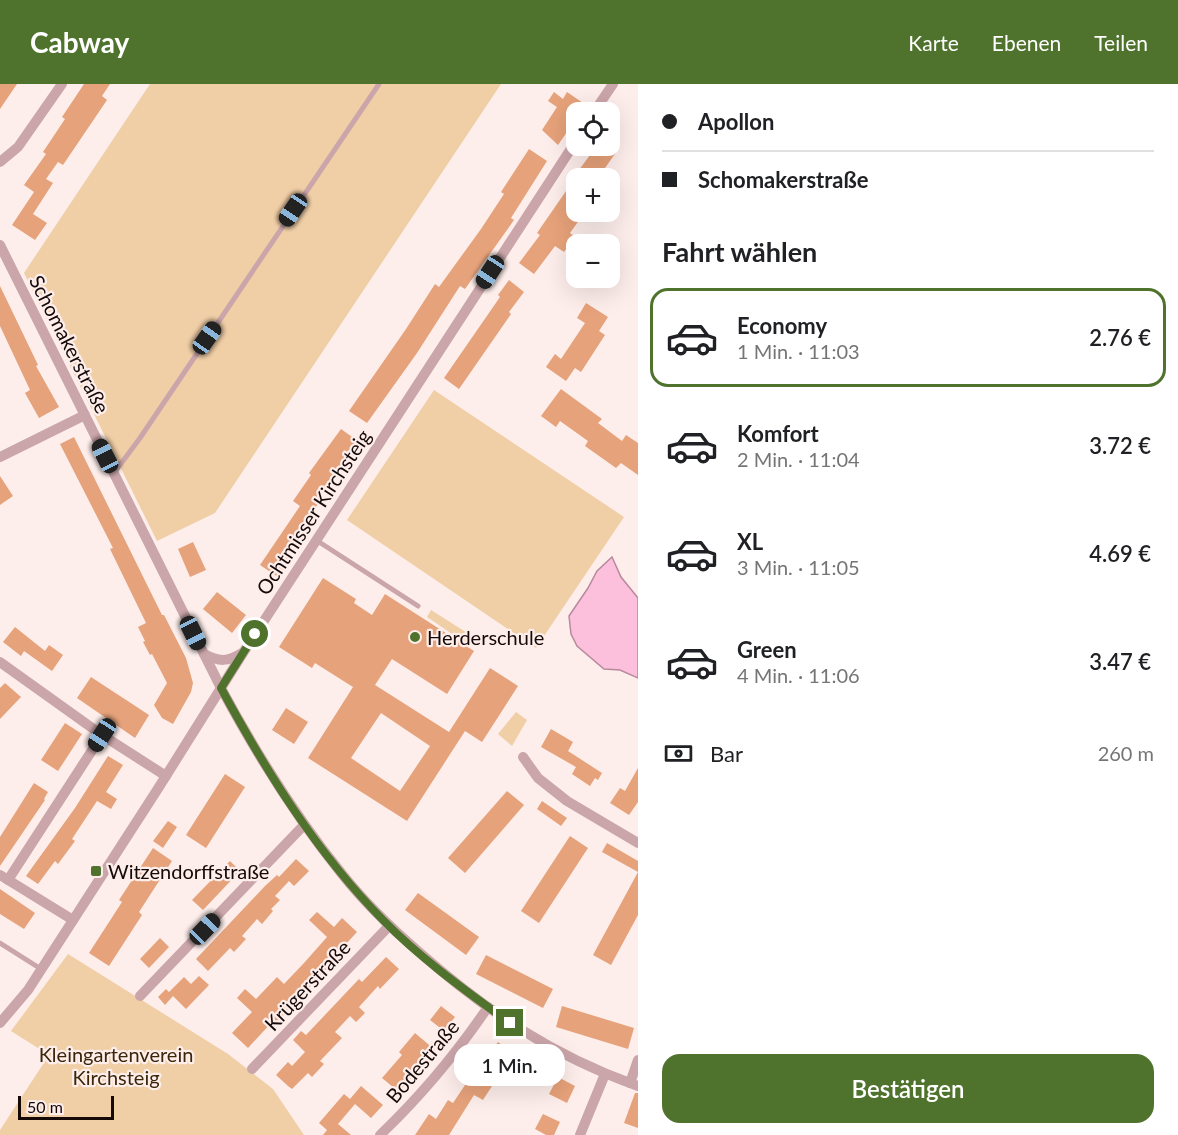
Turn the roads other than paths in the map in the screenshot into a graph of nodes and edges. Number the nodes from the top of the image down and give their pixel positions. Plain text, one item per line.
1 (62, 84) edge
2 (379, 84) edge
3 (613, 84) edge
4 (601, 102) edge
5 (566, 156) edge
6 (0, 162) edge
7 (0, 245) edge
8 (85, 415) junction
9 (0, 457) edge
10 (114, 473) junction
11 (316, 540) junction
12 (418, 606) dead end
13 (204, 653) junction
14 (243, 653) junction
15 (0, 662) edge
16 (221, 688) junction
17 (102, 735) junction
18 (523, 757) dead end
19 (166, 776) junction
20 (304, 825) junction
21 (638, 843) edge
22 (4, 877) edge
23 (73, 920) junction
24 (389, 926) junction
25 (0, 943) edge
26 (41, 969) junction
27 (140, 996) dead end
28 (488, 1007) junction
29 (0, 1023) edge
30 (638, 1060) edge
31 (252, 1069) dead end
32 (605, 1074) junction
33 (634, 1084) edge
34 (380, 1135) edge
35 (580, 1135) edge

1 - 6 street
2 - 10 lane
3 - 4 street
5 - 11 street, Ochtmisser Kirchsteig
7 - 8 street, Schomakerstraße
8 - 9 street
8 - 10 street, Schomakerstraße
10 - 13 street, Schomakerstraße
11 - 12 lane
11 - 14 street, Ochtmisser Kirchsteig
13 - 14 street
13 - 16 street, Schomakerstraße
14 - 16 street, Ochtmisser Kirchsteig
15 - 17 street
16 - 19 street, Ochtmisser Kirchsteig
16 - 20 street, Schomakerstraße
17 - 19 street
17 - 22 street
18 - 21 street
19 - 23 street, Ochtmisser Kirchsteig
20 - 24 street, Schomakerstraße
20 - 27 street
22 - 23 street
23 - 26 street, Ochtmisser Kirchsteig
24 - 28 street, Schomakerstraße
24 - 31 street, Krügerstraße
25 - 26 lane
26 - 29 street, Ochtmisser Kirchsteig
28 - 32 street, Schomakerstraße
28 - 34 street, Bodestraße
30 - 33 street
32 - 33 street, Schomakerstraße
32 - 35 street

